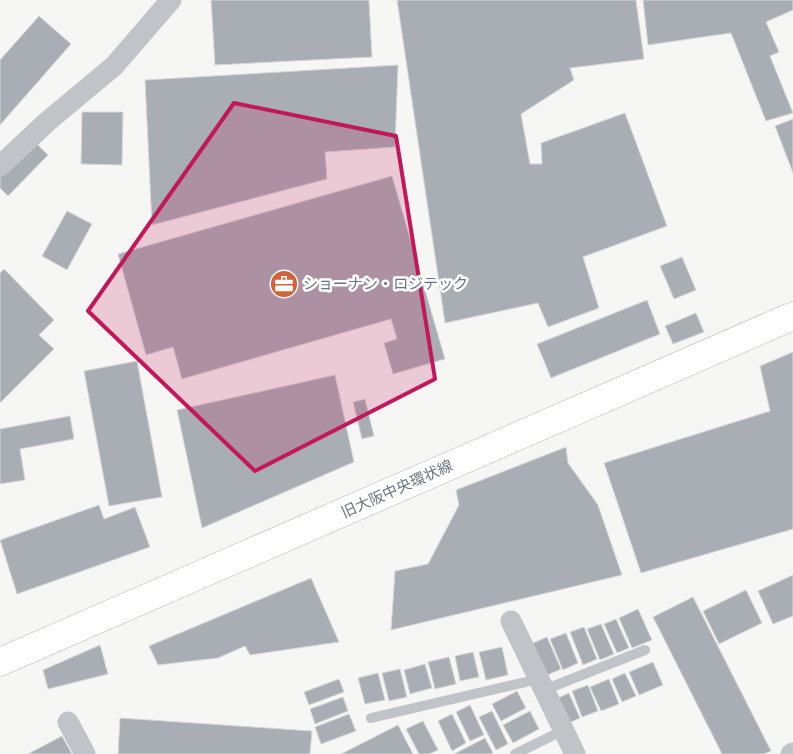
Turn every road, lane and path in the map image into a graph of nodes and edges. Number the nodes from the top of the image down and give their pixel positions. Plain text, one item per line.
1 (171, 0) edge
2 (0, 166) edge
3 (793, 316) edge
4 (511, 621) dead end
5 (646, 650) dead end
6 (0, 662) edge
7 (541, 684) junction
8 (371, 718) dead end
9 (68, 722) dead end
10 (564, 730) junction
11 (85, 754) edge
12 (515, 754) edge
13 (575, 754) edge

1 - 2 street
3 - 6 main road, 旧大阪中央環状線
4 - 7 street
5 - 7 lane
7 - 8 lane
7 - 10 street
9 - 11 street
10 - 12 lane
10 - 13 street

